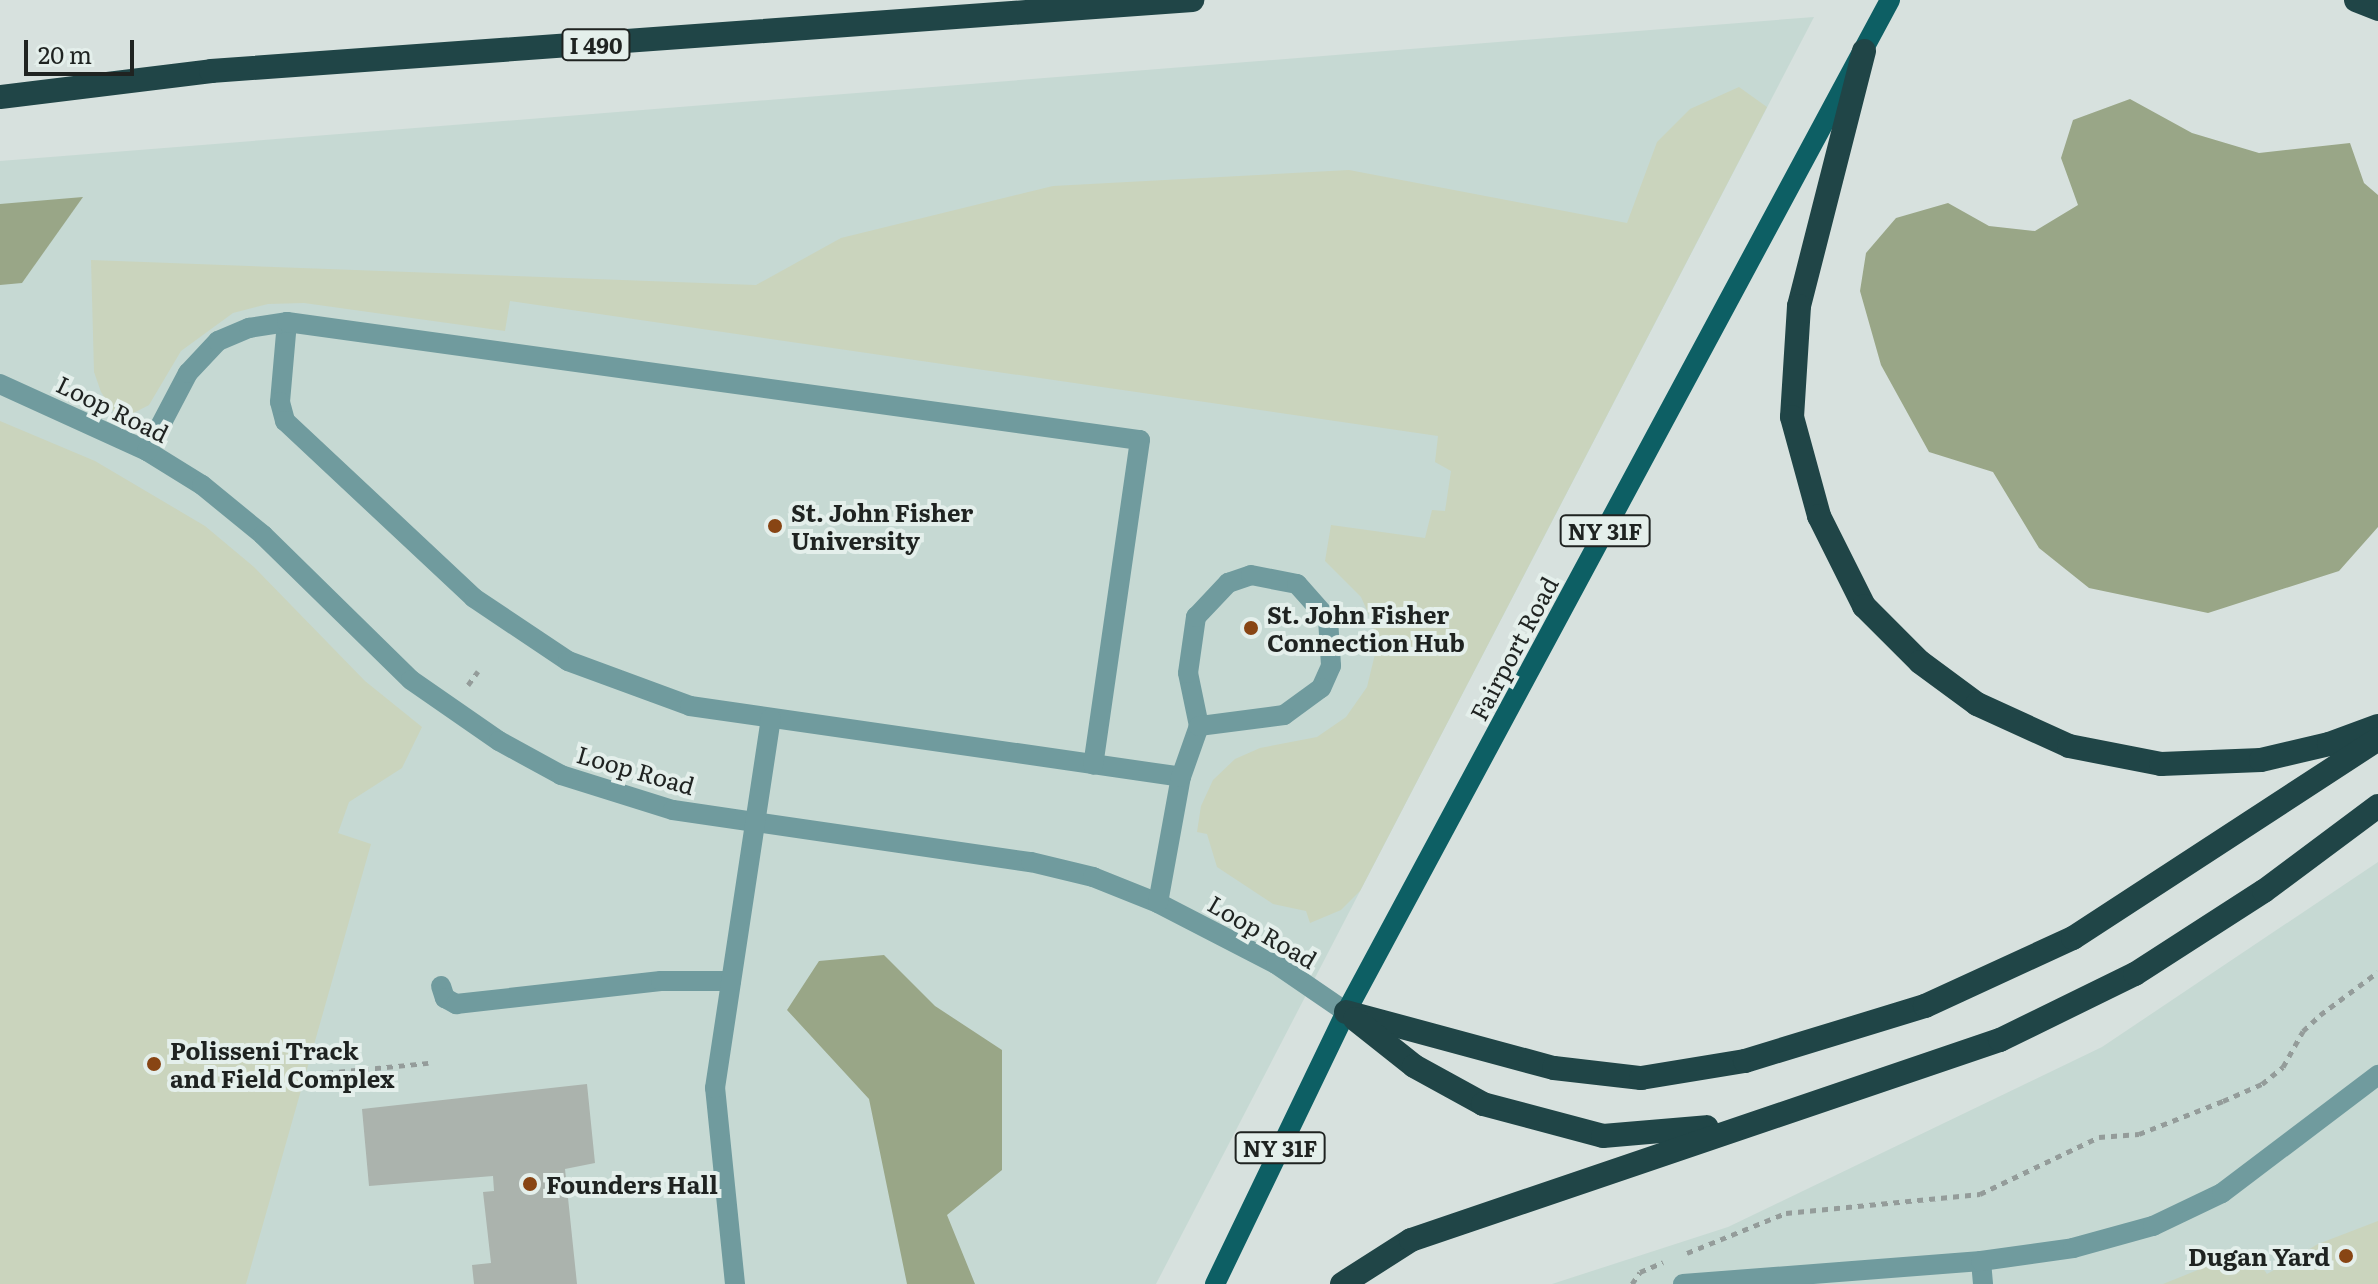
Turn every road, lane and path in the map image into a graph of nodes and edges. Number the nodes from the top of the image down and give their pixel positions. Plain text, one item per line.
1 (1192, 0) edge
2 (1890, 0) edge
3 (2356, 0) edge
4 (2378, 9) edge
5 (1864, 51) junction
6 (0, 97) edge
7 (287, 322) junction
8 (0, 384) edge
9 (147, 451) junction
10 (478, 671) dead end
11 (463, 693) dead end
12 (771, 718) junction
13 (1199, 726) junction
14 (2378, 726) edge
15 (2378, 739) edge
16 (1093, 765) junction
17 (1181, 777) junction
18 (2378, 806) edge
19 (755, 823) junction
20 (1158, 903) junction
21 (2378, 972) edge
22 (731, 981) junction
23 (441, 986) dead end
24 (1346, 1012) junction
25 (428, 1063) dead end
26 (315, 1074) dead end
27 (2378, 1075) edge
28 (1742, 1124) junction
29 (1684, 1254) dead end
30 (1669, 1260) dead end
31 (1981, 1261) junction
32 (735, 1284) edge
33 (1215, 1284) edge
34 (1342, 1284) edge
35 (1632, 1284) edge
36 (1683, 1284) edge
37 (1983, 1284) edge

1 - 6 highway, I 490
2 - 5 main road, Fairport Road / NY 31F
3 - 4 highway
5 - 14 highway
5 - 24 main road, Fairport Road / NY 31F
7 - 9 street
7 - 12 street
7 - 16 street
8 - 9 street, Loop Road
9 - 19 street, Loop Road
10 - 11 path
12 - 16 street
12 - 19 street
13 - 13 street
13 - 17 street
15 - 24 highway
16 - 17 street
17 - 20 street
18 - 28 highway
19 - 20 street, Loop Road
19 - 22 street
20 - 24 street, Loop Road
21 - 29 path
22 - 23 street
22 - 32 street
24 - 28 highway
24 - 33 main road, Fairport Road / NY 31F
25 - 26 path
27 - 31 street
28 - 34 highway
30 - 35 path
31 - 36 street
31 - 37 street

